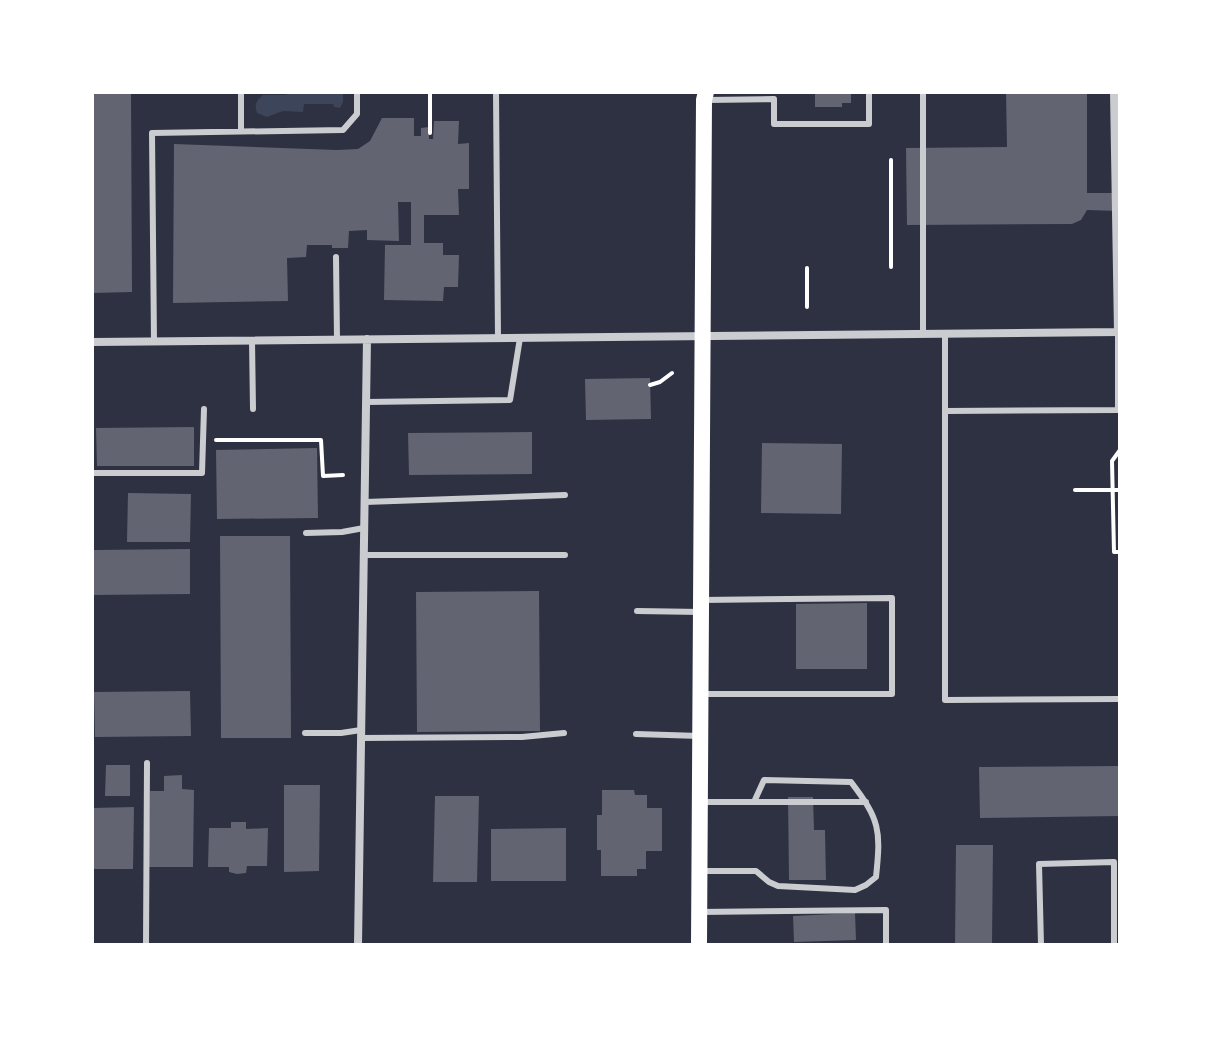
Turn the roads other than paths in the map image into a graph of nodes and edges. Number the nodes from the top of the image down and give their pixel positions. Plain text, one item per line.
1 (241, 92) edge
2 (357, 92) edge
3 (496, 92) edge
4 (869, 92) edge
5 (923, 92) edge
6 (1114, 92) edge
7 (704, 95) edge
8 (241, 131) junction
9 (336, 257) dead end
10 (1118, 266) edge
11 (1119, 332) edge
12 (923, 334) junction
13 (945, 334) junction
14 (703, 336) junction
15 (498, 338) junction
16 (520, 338) junction
17 (337, 339) junction
18 (367, 339) junction
19 (154, 341) junction
20 (252, 341) junction
21 (92, 342) edge
22 (366, 402) junction
23 (204, 409) dead end
24 (253, 409) dead end
25 (1119, 410) edge
26 (945, 411) junction
27 (92, 473) edge
28 (565, 495) dead end
29 (365, 502) junction
30 (364, 528) junction
31 (306, 533) dead end
32 (364, 555) junction
33 (565, 555) dead end
34 (702, 606) junction
35 (637, 611) dead end
36 (701, 694) junction
37 (1120, 699) edge
38 (305, 733) dead end
39 (564, 733) dead end
40 (361, 734) junction
41 (636, 734) dead end
42 (701, 736) junction
43 (147, 763) dead end
44 (700, 802) junction
45 (754, 802) junction
46 (866, 802) junction
47 (700, 871) junction
48 (699, 912) junction
49 (146, 945) edge
50 (358, 945) edge
51 (699, 945) edge
52 (886, 945) edge
53 (1041, 945) edge
54 (1114, 945) edge

1 - 8 lane
2 - 8 lane
3 - 15 lane
4 - 7 lane
5 - 12 lane
6 - 10 street
7 - 14 main road
8 - 19 lane
9 - 17 lane
10 - 11 street
11 - 13 street
11 - 25 lane
12 - 13 street
12 - 14 street
13 - 26 lane
14 - 16 street
14 - 34 main road
15 - 16 street
15 - 18 street
16 - 22 lane
17 - 18 street
17 - 20 street
18 - 22 street
19 - 20 street
19 - 21 street
20 - 24 lane
22 - 29 street
23 - 27 lane
25 - 26 lane
26 - 37 lane
28 - 29 lane
29 - 30 street
30 - 31 lane
30 - 32 street
32 - 33 lane
32 - 40 street
34 - 35 lane
34 - 36 main road
34 - 36 lane
36 - 42 main road
38 - 40 lane
39 - 40 lane
40 - 50 street
41 - 42 lane
42 - 44 main road
43 - 49 lane
44 - 45 lane
44 - 47 main road
45 - 46 lane
45 - 46 lane
46 - 47 lane
47 - 48 main road
48 - 51 main road
48 - 52 lane
53 - 54 lane

